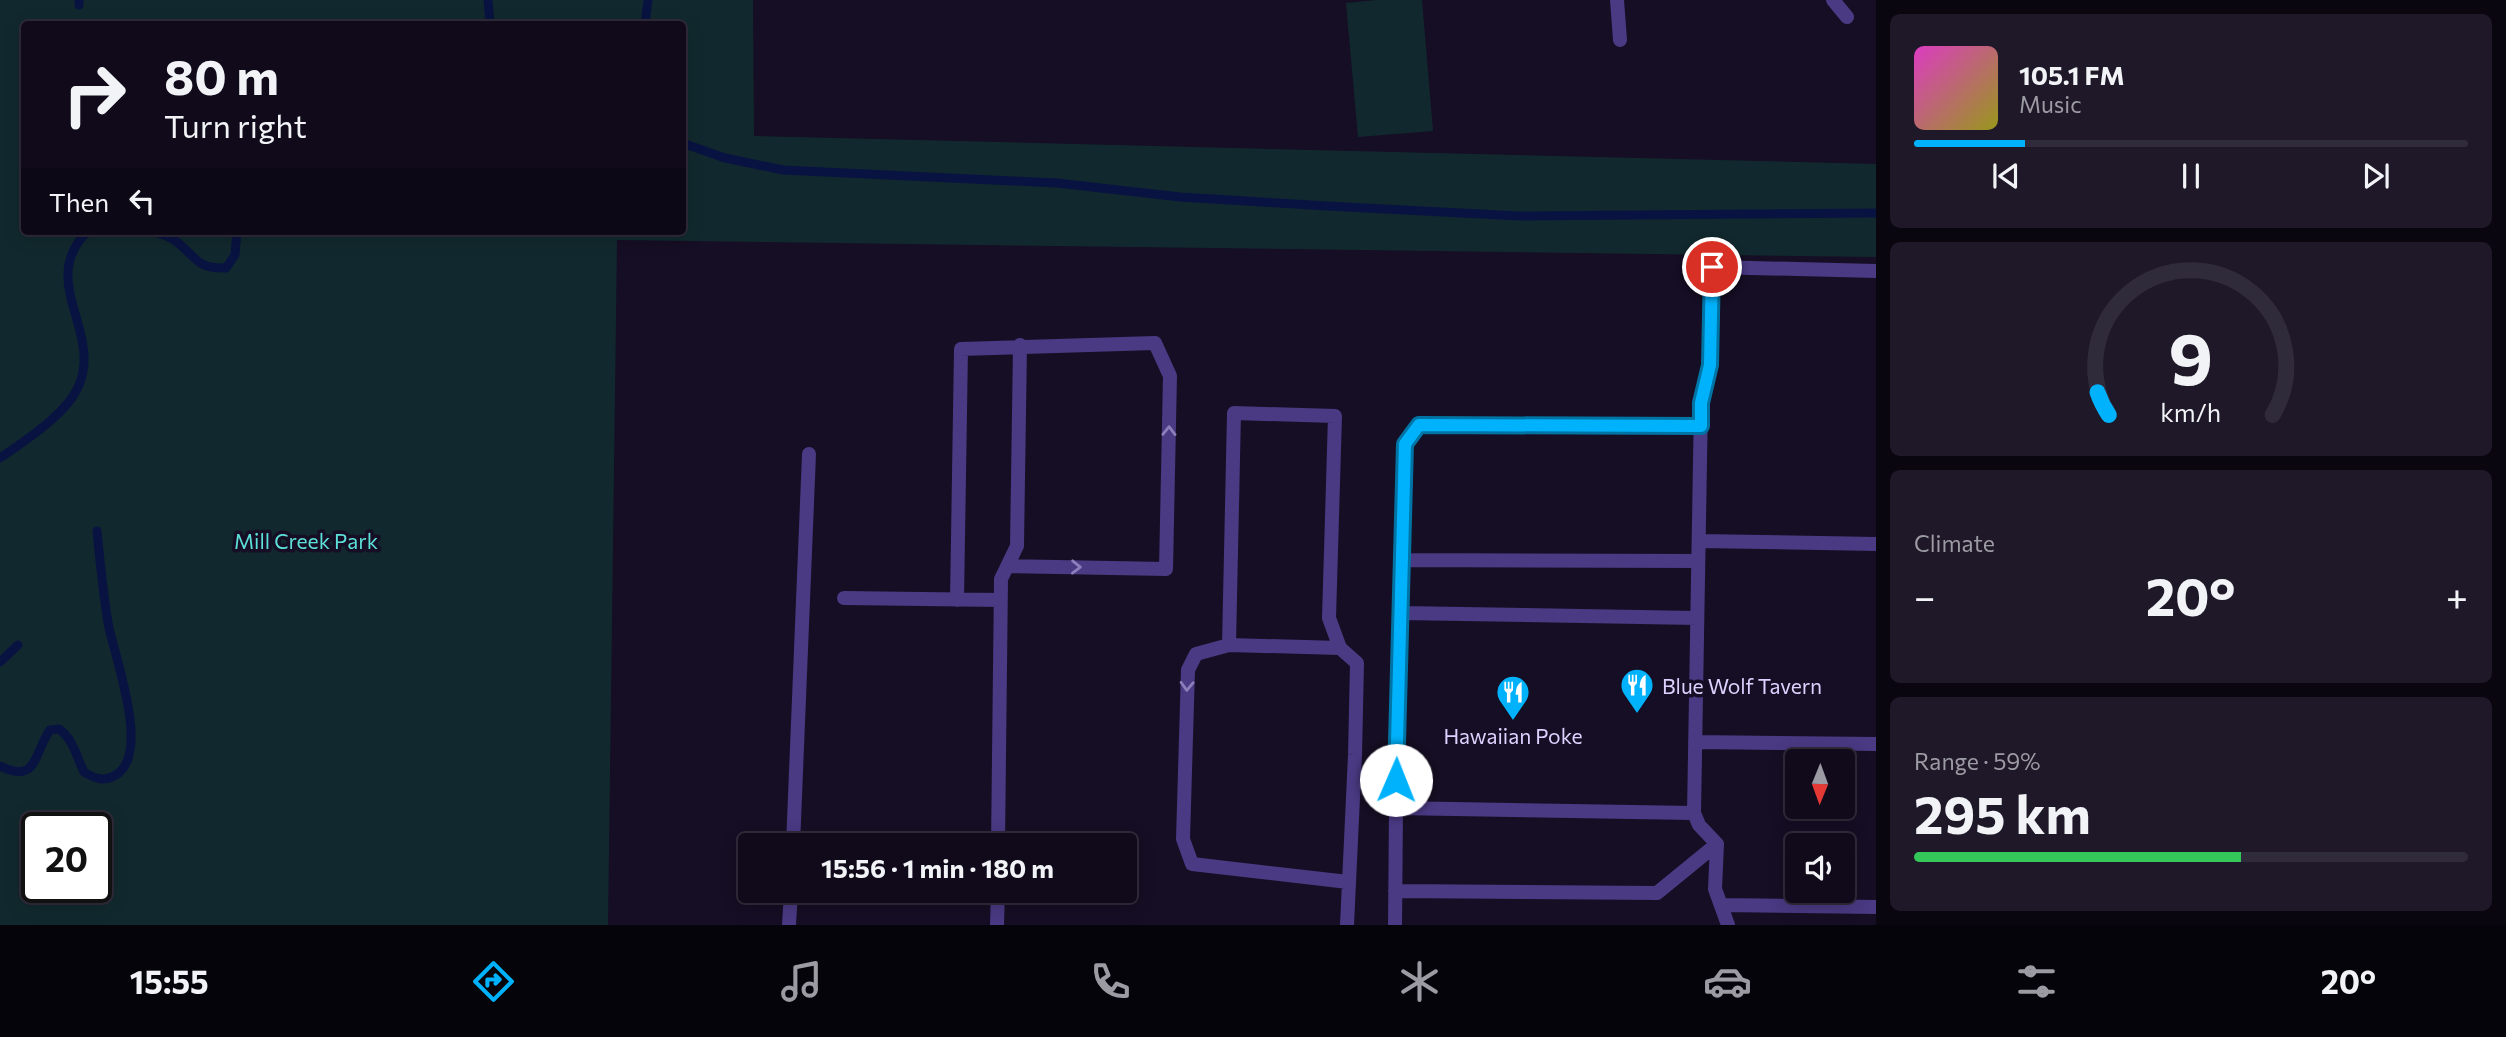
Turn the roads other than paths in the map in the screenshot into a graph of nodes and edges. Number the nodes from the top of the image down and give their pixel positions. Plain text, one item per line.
1 (1617, 0) edge
2 (1833, 0) edge
3 (1847, 17) dead end
4 (1620, 40) dead end
5 (1876, 271) edge
6 (1020, 345) junction
7 (1701, 426) junction
8 (809, 454) dead end
9 (1699, 541) junction
10 (1876, 544) edge
11 (1402, 560) junction
12 (1698, 561) junction
13 (1008, 566) junction
14 (844, 598) dead end
15 (957, 600) junction
16 (1000, 600) junction
17 (1400, 613) junction
18 (1697, 618) junction
19 (1229, 645) junction
20 (1340, 648) junction
21 (1695, 742) junction
22 (1876, 744) edge
23 (1395, 808) junction
24 (1694, 813) junction
25 (793, 833) edge
26 (998, 833) edge
27 (1717, 844) junction
28 (1348, 882) junction
29 (1395, 891) junction
30 (790, 903) edge
31 (998, 903) edge
32 (1721, 905) junction
33 (1876, 907) edge
34 (789, 925) edge
35 (997, 925) edge
36 (1347, 925) edge
37 (1395, 925) edge
38 (1728, 925) edge

1 - 4 lane
2 - 3 lane
5 - 7 lane
6 - 13 lane
13 -> 6 lane
6 - 15 lane
7 - 9 lane
7 - 11 lane
8 - 25 lane
9 - 10 lane
9 - 12 lane
11 - 12 lane
11 - 17 lane
12 - 18 lane
13 - 16 lane
14 - 15 lane
15 - 16 lane
16 - 26 lane
17 - 18 lane
17 - 23 lane
18 - 21 lane
19 - 20 lane
19 - 20 lane
19 -> 28 lane
20 - 28 lane
21 - 22 lane
21 - 24 lane
23 - 24 lane
23 - 29 lane
24 - 27 lane
27 - 29 lane
27 - 32 lane
28 - 36 lane
29 - 37 lane
30 - 34 lane
31 - 35 lane
32 - 33 lane
32 - 38 lane

